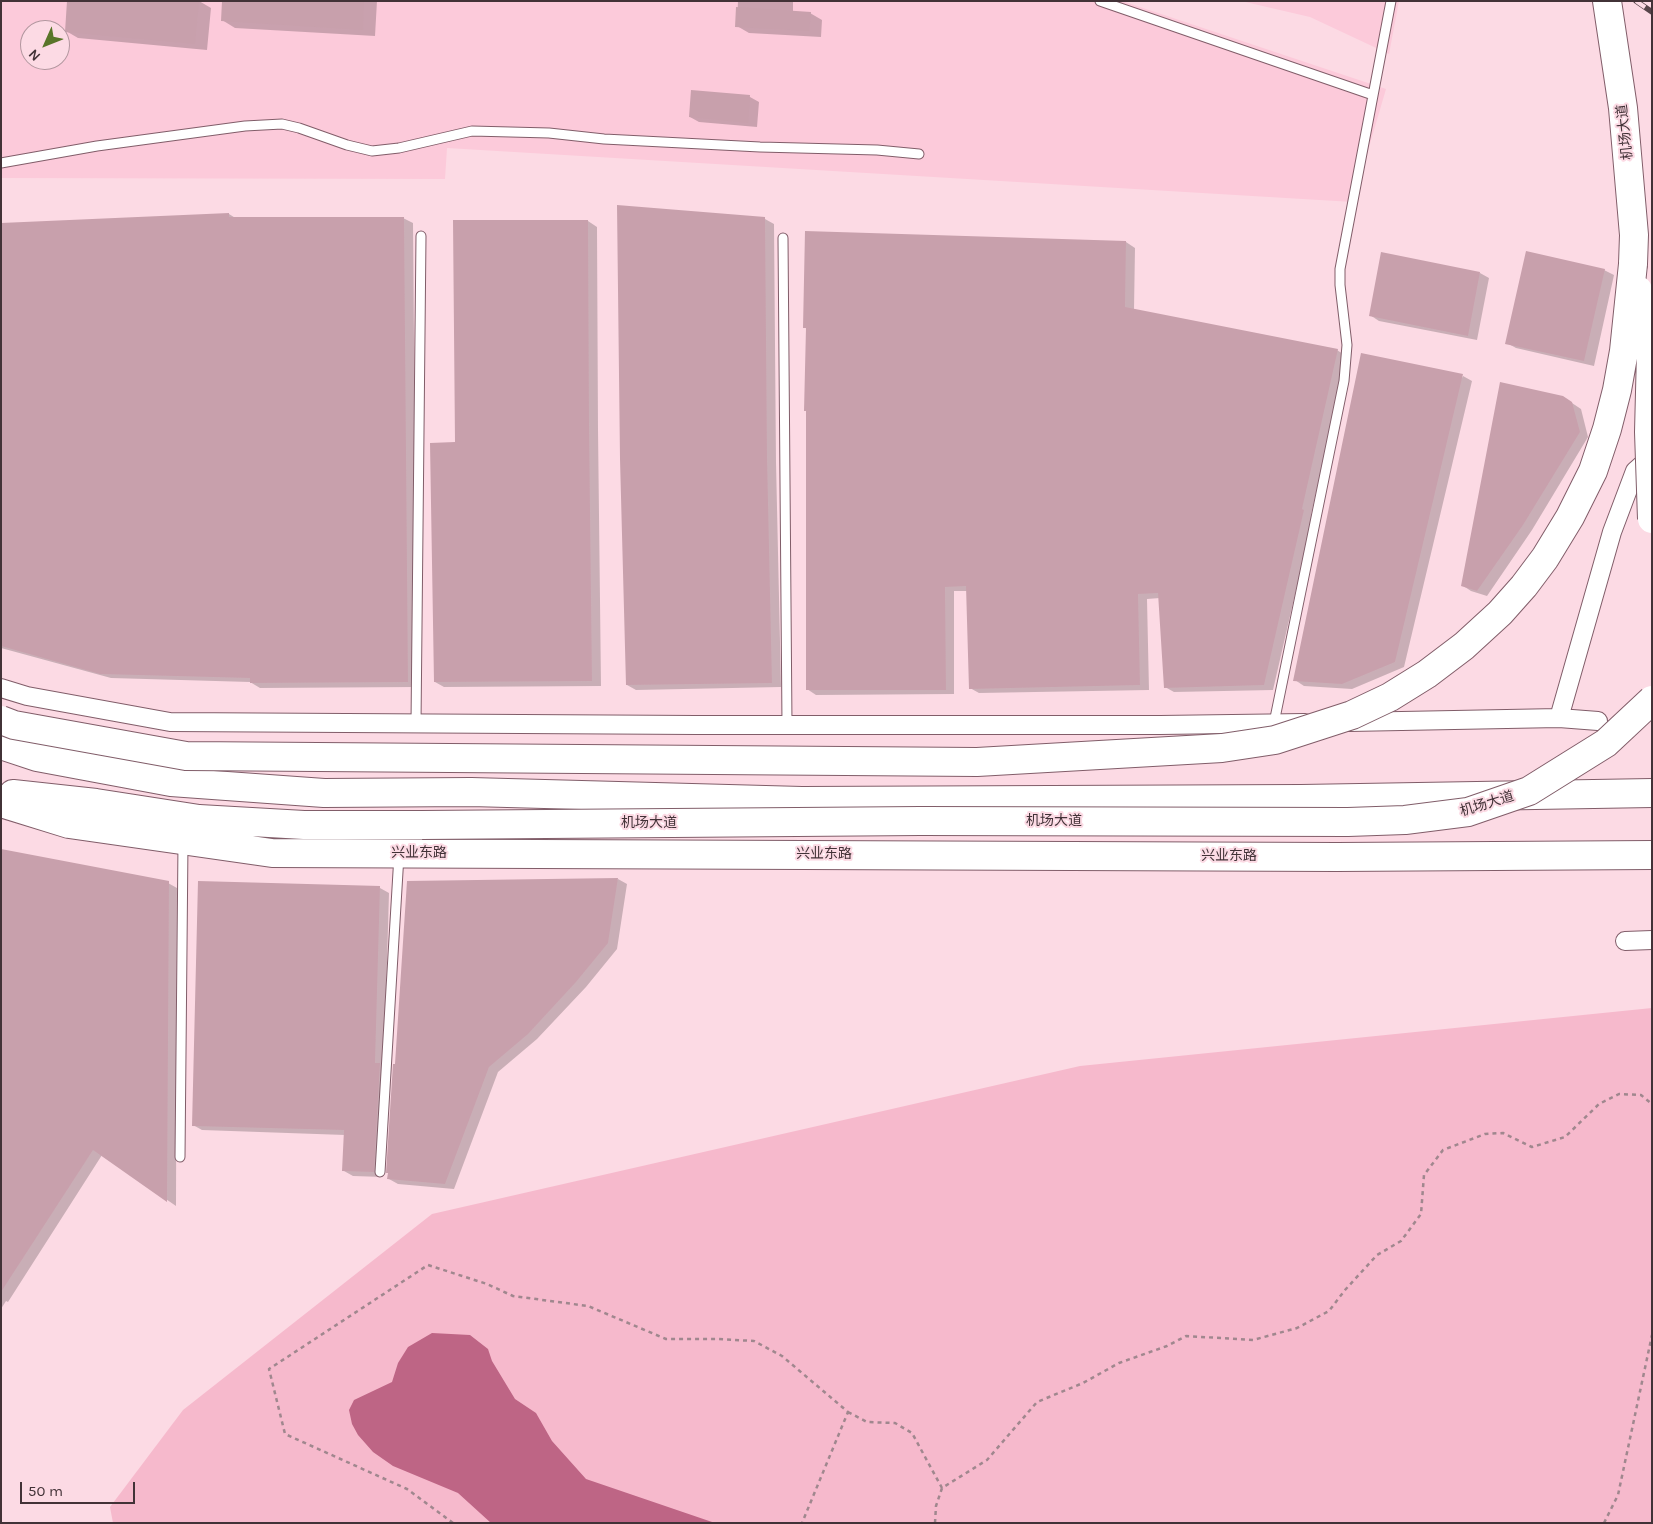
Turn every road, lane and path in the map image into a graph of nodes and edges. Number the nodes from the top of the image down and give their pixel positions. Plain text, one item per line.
1 (1100, 1) edge
2 (1608, 1) edge
3 (1391, 6) edge
4 (1373, 95) junction
5 (919, 154) dead end
6 (1, 162) edge
7 (421, 236) dead end
8 (784, 238) dead end
9 (1633, 264) junction
10 (1652, 456) edge
11 (1652, 519) edge
12 (1, 688) edge
13 (1652, 700) edge
14 (1559, 718) junction
15 (1, 720) edge
16 (1598, 721) dead end
17 (416, 723) junction
18 (1274, 723) junction
19 (786, 726) junction
20 (1, 745) edge
21 (1, 792) edge
22 (1652, 793) edge
23 (1, 803) edge
24 (183, 840) junction
25 (399, 852) junction
26 (1652, 854) edge
27 (1652, 940) edge
28 (1625, 941) dead end
29 (1652, 1104) edge
30 (180, 1157) dead end
31 (380, 1172) dead end
32 (1652, 1335) edge
33 (848, 1412) junction
34 (942, 1488) junction
35 (453, 1523) edge
36 (802, 1523) edge
37 (935, 1523) edge
38 (1604, 1523) edge

1 - 4 lane
2 - 9 main road, 机场大道
3 - 4 lane
4 - 18 lane
5 - 6 lane
7 - 17 lane
8 - 19 lane
9 - 11 main road, bridge
9 - 15 main road, bridge
10 - 14 street
12 - 17 street
13 - 21 main road, 机场大道, bridge
14 - 16 street
14 - 18 street
17 - 19 street
18 - 19 street
20 - 22 main road
23 - 24 main road, 兴业东路
24 - 25 main road, 兴业东路
24 - 30 lane
25 - 26 main road, 兴业东路
25 - 31 lane
27 - 28 street
29 - 34 path
32 - 38 path
33 - 34 path
33 - 35 path
33 - 36 path
34 - 37 path

